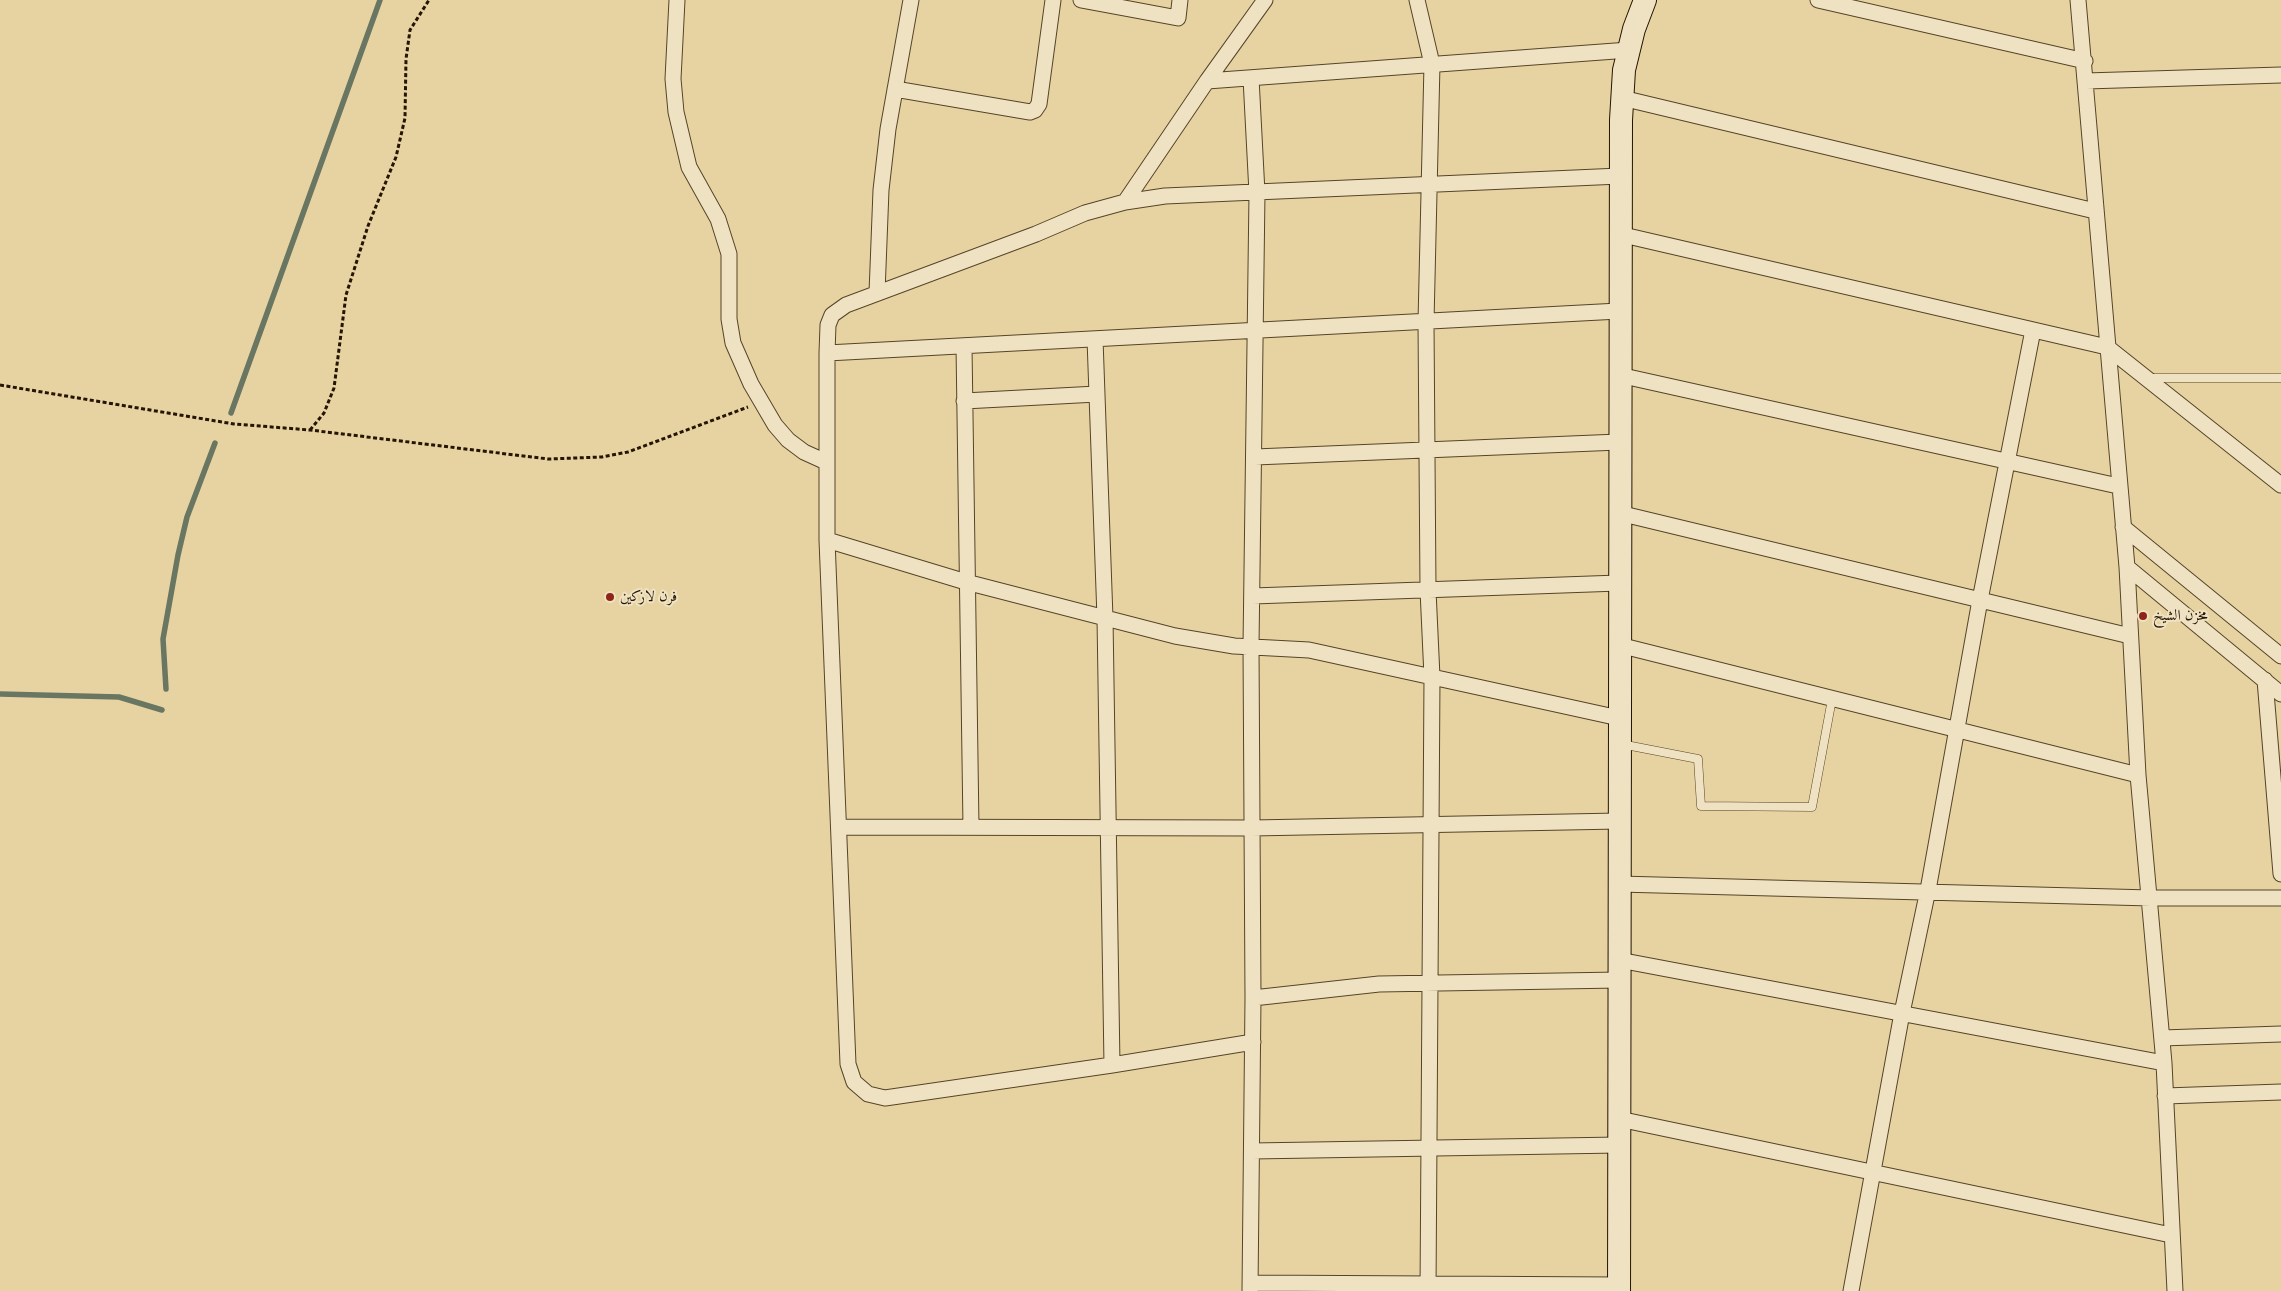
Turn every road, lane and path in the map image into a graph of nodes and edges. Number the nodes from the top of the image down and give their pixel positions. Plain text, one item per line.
1 (429, 0) edge
2 (677, 0) edge
3 (911, 0) edge
4 (1053, 0) edge
5 (1081, 0) edge
6 (1180, 0) edge
7 (1266, 0) edge
8 (1417, 0) edge
9 (1645, 0) edge
10 (1818, 0) edge
11 (2078, 0) edge
12 (1629, 50) junction
13 (2085, 61) junction
14 (1432, 64) junction
15 (2281, 74) edge
16 (1250, 78) junction
17 (1207, 81) junction
18 (2086, 81) junction
19 (895, 89) junction
20 (1622, 98) junction
21 (1620, 176) junction
22 (1429, 186) junction
23 (1257, 193) junction
24 (1125, 202) junction
25 (2095, 211) junction
26 (1619, 234) junction
27 (877, 293) junction
28 (1619, 311) junction
29 (1426, 322) junction
30 (1257, 330) junction
31 (2033, 330) junction
32 (1096, 339) junction
33 (964, 346) junction
34 (2107, 348) junction
35 (827, 353) junction
36 (1619, 375) junction
37 (2146, 378) junction
38 (2281, 378) edge
39 (0, 385) edge
40 (1097, 394) junction
41 (964, 401) junction
42 (761, 402) junction
43 (310, 430) junction
44 (1619, 442) junction
45 (1427, 448) junction
46 (1255, 457) junction
47 (826, 462) junction
48 (2008, 462) junction
49 (2281, 484) edge
50 (2118, 486) junction
51 (1619, 513) junction
52 (2123, 527) junction
53 (827, 540) junction
54 (2126, 567) junction
55 (966, 582) junction
56 (1619, 583) junction
57 (1428, 590) junction
58 (1253, 596) junction
59 (1980, 600) junction
60 (1105, 618) junction
61 (2130, 636) junction
62 (1619, 645) junction
63 (1251, 646) junction
64 (2281, 656) edge
65 (1432, 677) junction
66 (2265, 680) junction
67 (2281, 694) edge
68 (1832, 698) junction
69 (1619, 718) junction
70 (1955, 729) junction
71 (1619, 744) junction
72 (2138, 775) junction
73 (1619, 821) junction
74 (1432, 825) junction
75 (839, 827) junction
76 (971, 827) junction
77 (1107, 828) junction
78 (1252, 828) junction
79 (2281, 874) edge
80 (1619, 884) junction
81 (1928, 890) junction
82 (2151, 898) junction
83 (2281, 898) edge
84 (1619, 970) junction
85 (1430, 982) junction
86 (1253, 998) junction
87 (1902, 1013) junction
88 (2281, 1034) edge
89 (2162, 1038) junction
90 (1253, 1042) junction
91 (2164, 1063) junction
92 (1112, 1065) junction
93 (2281, 1092) edge
94 (2165, 1096) junction
95 (1619, 1119) junction
96 (1619, 1145) junction
97 (1428, 1148) junction
98 (1252, 1151) junction
99 (1872, 1172) junction
100 (2171, 1234) junction
101 (1250, 1287) edge
102 (1428, 1288) edge
103 (1619, 1288) edge
104 (1851, 1291) edge
105 (2175, 1291) edge

1 - 43 path
2 - 42 street
3 - 19 street
4 - 19 street
5 - 6 street
7 - 17 street
8 - 14 street
9 - 12 street
10 - 13 street
11 - 13 street
12 - 14 street
12 - 20 street
13 - 18 street
14 - 16 street
14 - 22 street
15 - 18 street
16 - 17 street
16 - 23 street
17 - 24 street
18 - 25 street
19 - 27 street
20 - 21 street
20 - 25 street
21 - 22 street
21 - 26 street
22 - 23 street
22 - 29 street
23 - 24 street
23 - 30 street
24 - 27 street
25 - 34 street
26 - 28 street
26 - 31 street
27 - 35 street
28 - 29 street
28 - 36 street
29 - 30 street
29 - 45 street
30 - 32 street
30 - 46 street
31 - 34 street
31 - 48 street
32 - 33 street
32 - 40 street
33 - 35 street
33 - 41 street
34 - 37 street
34 - 50 street
35 - 47 street
36 - 44 street
36 - 48 street
37 - 38 lane
37 - 49 street
39 - 43 path
40 - 41 street
40 - 60 street
41 - 55 street
42 - 43 path
42 - 47 street
44 - 45 street
44 - 51 street
45 - 46 street
45 - 57 street
46 - 58 street
47 - 53 street
48 - 50 street
48 - 59 street
50 - 52 street
51 - 56 street
51 - 59 street
52 - 54 street
52 - 64 street
53 - 55 street
53 - 75 street
54 - 61 street
54 - 66 street
55 - 60 street
55 - 76 street
56 - 57 street
56 - 62 street
57 - 58 street
57 - 65 street
58 - 63 street
59 - 61 street
59 - 70 street
60 - 63 street
60 - 77 street
61 - 72 street
62 - 68 street
62 - 69 street
63 - 65 street
63 - 78 street
65 - 69 street
65 - 74 street
66 - 67 street
66 - 79 street
68 - 70 street
68 - 71 lane
69 - 71 street
70 - 72 street
70 - 81 street
71 - 73 street
72 - 82 street
73 - 74 street
73 - 80 street
74 - 78 street
74 - 85 street
75 - 76 street
75 - 92 street
76 - 77 street
77 - 78 street
77 - 92 street
78 - 86 street
80 - 81 street
80 - 84 street
81 - 82 street
81 - 87 street
82 - 83 street
82 - 89 street
84 - 85 street
84 - 87 street
84 - 95 street
85 - 86 street
85 - 97 street
86 - 90 street
87 - 91 street
87 - 99 street
88 - 89 street
89 - 91 street
90 - 92 street
90 - 98 street
91 - 94 street
93 - 94 street
94 - 100 street
95 - 96 street
95 - 99 street
96 - 97 street
96 - 103 street
97 - 98 street
97 - 102 street
98 - 101 street
99 - 100 street
99 - 104 street
100 - 105 street
101 - 102 street
102 - 103 street

